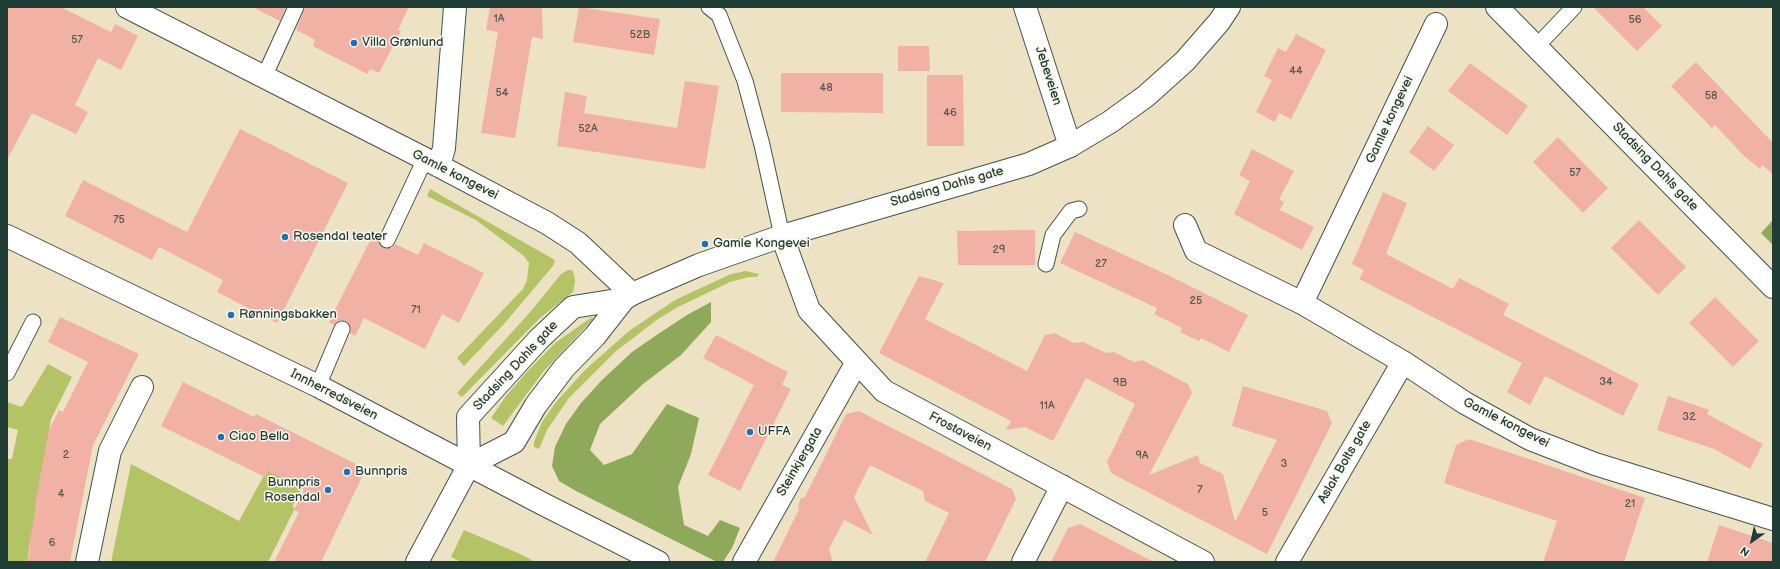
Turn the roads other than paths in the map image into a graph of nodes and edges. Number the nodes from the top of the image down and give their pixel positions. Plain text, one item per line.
1 (127, 7) edge
2 (296, 7) edge
3 (455, 7) edge
4 (709, 7) edge
5 (1025, 7) edge
6 (1228, 7) edge
7 (1497, 7) edge
8 (1574, 7) edge
9 (1436, 24) dead end
10 (1537, 46) junction
11 (264, 77) junction
12 (1070, 146) junction
13 (432, 162) junction
14 (1079, 209) dead end
15 (1185, 225) dead end
16 (7, 236) edge
17 (782, 236) junction
18 (387, 240) dead end
19 (1046, 264) dead end
20 (1773, 288) edge
21 (628, 296) junction
22 (1302, 303) junction
23 (33, 322) dead end
24 (342, 329) dead end
25 (857, 362) junction
26 (1404, 362) junction
27 (7, 373) edge
28 (318, 386) junction
29 (142, 387) dead end
30 (470, 465) junction
31 (1062, 486) junction
32 (1773, 519) edge
33 (87, 562) edge
34 (418, 562) edge
35 (658, 562) edge
36 (744, 562) edge
37 (1023, 562) edge
38 (1203, 562) edge
39 (1287, 562) edge

1 - 11 street, Gamle kongevei
2 - 11 lane
3 - 13 street
4 - 17 lane
5 - 12 street, Jebeveien
6 - 12 street, Stadsing Dahls gate
7 - 10 street, Stadsing Dahls gate
8 - 10 lane
9 - 22 street, Gamle kongevei
10 - 20 street, Stadsing Dahls gate
11 - 13 street, Gamle kongevei
12 - 17 street, Stadsing Dahls gate
13 - 18 lane
13 - 21 street, Gamle kongevei
14 - 19 lane
15 - 22 street, Gamle kongevei
16 - 28 street, Innherredsveien
17 - 21 street, Stadsing Dahls gate
17 - 25 street, Frostaveien
21 - 30 street, Stadsing Dahls gate
21 - 30 street, Stadsing Dahls gate
22 - 26 street, Gamle kongevei
23 - 27 lane
24 - 28 lane
25 - 31 street, Frostaveien
25 - 36 street, Steinkjergata
26 - 32 street, Gamle kongevei
26 - 39 street, Aslak Bolts gate
28 - 30 street, Innherredsveien
29 - 33 street
30 - 34 street
30 - 35 street, Innherredsveien
31 - 37 street
31 - 38 street, Frostaveien

